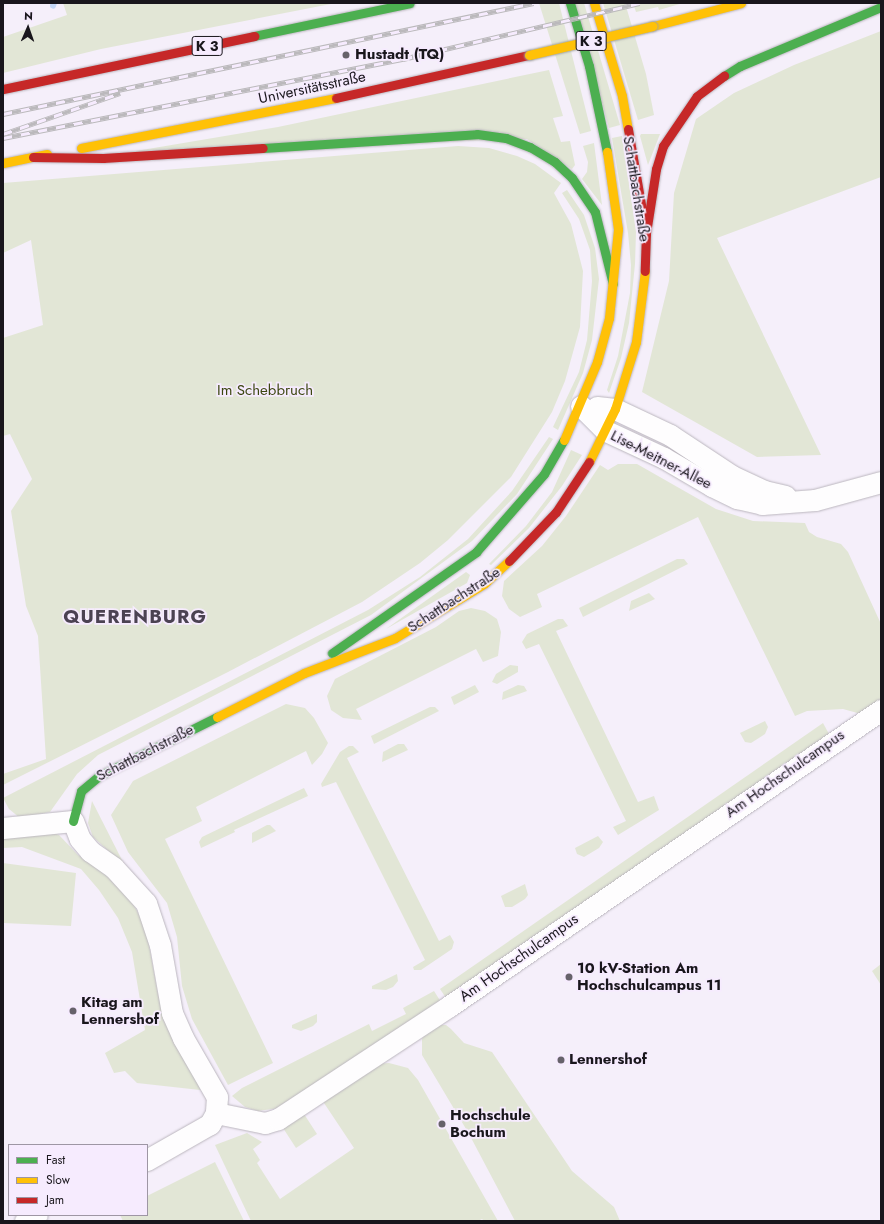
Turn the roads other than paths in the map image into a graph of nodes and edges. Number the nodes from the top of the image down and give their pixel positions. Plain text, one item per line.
1 (410, 3) edge
2 (570, 3) edge
3 (594, 3) edge
4 (741, 3) edge
5 (881, 6) edge
6 (3, 89) edge
7 (33, 157) junction
8 (3, 163) edge
9 (646, 233) junction
10 (614, 284) junction
11 (581, 406) junction
12 (615, 408) junction
13 (606, 431) junction
14 (881, 482) edge
15 (804, 501) junction
16 (304, 673) junction
17 (881, 710) edge
18 (74, 821) junction
19 (6, 822) edge
20 (216, 1113) junction
21 (148, 1159) edge
22 (35, 1216) edge
23 (25, 1221) edge

1 - 6 main road, K 3
2 - 10 main road, Schattbachstraße
3 - 9 main road, Schattbachstraße
4 - 7 main road, Universitätsstraße / K 3, bridge
5 - 9 main road
7 - 8 main road, Universitätsstraße / K 3
7 - 10 main road
9 - 12 main road, Schattbachstraße
10 - 11 main road, Schattbachstraße
11 - 12 street, Lise-Meitner-Allee
11 - 13 street, Lise-Meitner-Allee
11 - 16 main road, Schattbachstraße
12 - 13 main road, Schattbachstraße
12 - 15 street, Lise-Meitner-Allee
13 - 15 street, Lise-Meitner-Allee
13 - 16 main road, Schattbachstraße
14 - 15 street, Lise-Meitner-Allee
16 - 18 main road, Schattbachstraße
17 - 20 street, Am Hochschulcampus
18 - 19 street
18 - 20 street
20 - 21 street
22 - 23 street

